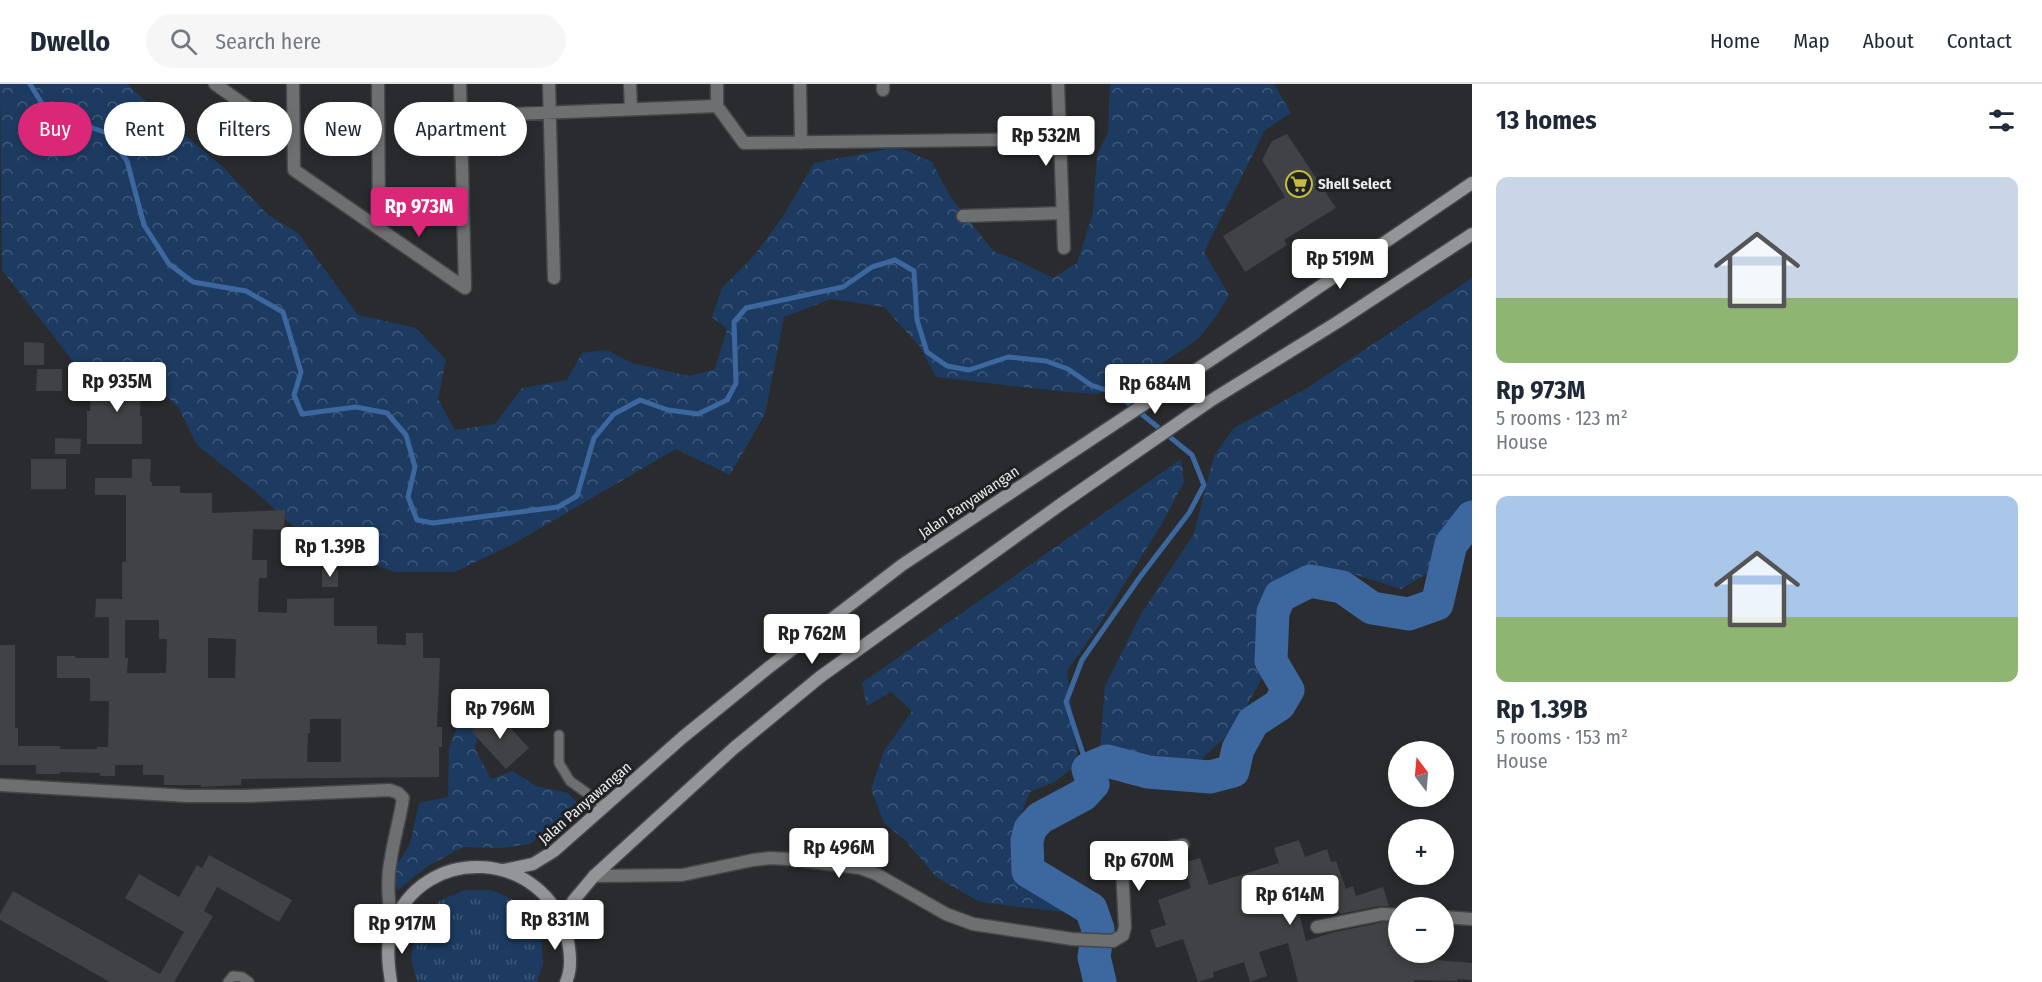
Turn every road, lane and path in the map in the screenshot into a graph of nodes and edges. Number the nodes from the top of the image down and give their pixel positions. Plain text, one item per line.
1 (215, 84) edge
2 (293, 84) edge
3 (378, 84) edge
4 (460, 84) edge
5 (549, 84) edge
6 (630, 84) edge
7 (717, 84) edge
8 (800, 84) edge
9 (1059, 84) edge
10 (461, 102) edge
11 (717, 106) junction
12 (631, 109) junction
13 (550, 112) junction
14 (527, 113) edge
15 (294, 119) junction
16 (1060, 139) junction
17 (801, 143) junction
18 (462, 156) edge
19 (1472, 183) edge
20 (1063, 213) junction
21 (963, 216) dead end
22 (379, 229) junction
23 (1472, 234) edge
24 (1064, 248) dead end
25 (554, 278) dead end
26 (559, 735) dead end
27 (0, 785) edge
28 (604, 806) junction
29 (1183, 845) dead end
30 (504, 870) junction
31 (594, 876) junction
32 (1388, 914) edge
33 (1454, 918) edge
34 (1472, 919) edge
35 (563, 922) junction
36 (1317, 927) dead end
37 (392, 928) junction
38 (228, 982) edge
39 (249, 982) edge
40 (391, 982) edge
41 (566, 982) edge

1 - 15 street
2 - 15 street
3 - 22 street
4 - 10 street
5 - 13 street
6 - 12 street
7 - 11 street
8 - 17 street
9 - 16 street
11 - 12 street
11 - 17 street
12 - 13 street
13 - 14 street
13 - 25 street
15 - 22 street
16 - 17 street
16 - 20 street
18 - 22 street
19 - 28 main road, Jalan Panyawangan
20 - 21 street
20 - 24 street
23 - 31 main road
26 - 28 lane
27 - 37 street
28 - 30 main road, Jalan Panyawangan
29 - 31 street
30 - 35 main road
30 - 37 main road
31 - 35 main road
32 - 36 street
33 - 34 street
35 - 41 main road
37 - 40 main road
38 - 39 lane

